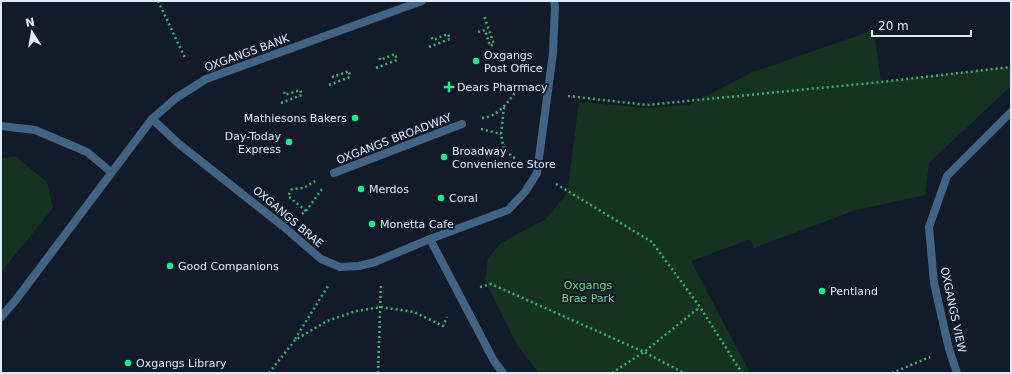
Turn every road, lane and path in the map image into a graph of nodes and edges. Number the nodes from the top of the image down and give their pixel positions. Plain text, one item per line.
1 (158, 1) edge
2 (422, 1) edge
3 (554, 1) edge
4 (400, 5) edge
5 (484, 16) dead end
6 (478, 32) dead end
7 (432, 36) dead end
8 (429, 47) dead end
9 (379, 55) dead end
10 (185, 58) dead end
11 (1011, 67) edge
12 (376, 68) dead end
13 (332, 73) dead end
14 (329, 85) dead end
15 (284, 91) dead end
16 (547, 94) junction
17 (281, 103) dead end
18 (504, 107) junction
19 (1011, 112) edge
20 (152, 119) junction
21 (462, 124) joint
22 (1, 125) edge
23 (111, 172) junction
24 (537, 172) junction
25 (334, 173) junction
26 (306, 211) junction
27 (284, 227) junction
28 (430, 239) junction
29 (375, 262) junction
30 (340, 267) junction
31 (458, 293) junction
32 (700, 307) junction
33 (381, 308) junction
34 (1, 317) edge
35 (295, 340) junction
36 (949, 349) junction
37 (644, 352) junction
38 (269, 373) edge
39 (378, 373) edge
40 (503, 373) edge
41 (612, 373) edge
42 (684, 373) edge
43 (742, 373) edge
44 (892, 373) edge
45 (957, 373) edge

1 - 10 path
2 - 4 street, OXGANGS BANK
3 - 16 street, OXGANGS BRAE
4 - 20 street, OXGANGS BANK
5 - 6 path
7 - 8 path
9 - 12 path
11 - 16 path
13 - 14 path
15 - 17 path
16 - 18 path
16 - 24 street, OXGANGS BRAE
18 - 21 path
18 - 24 path
19 - 36 street, OXGANGS VIEW
20 - 23 street, OXGANGS BANK
20 - 27 street, OXGANGS BRAE
21 - 25 street, OXGANGS BROADWAY
22 - 23 street
23 - 34 street, OXGANGS BANK
24 - 28 street, OXGANGS BRAE
24 - 32 path
25 - 26 path
25 - 26 path
26 - 27 path
27 - 30 street, OXGANGS BRAE
28 - 29 street, OXGANGS BRAE
28 - 31 street
29 - 30 street, OXGANGS BRAE
29 - 33 path
30 - 35 path
31 - 33 path
31 - 37 path
31 - 40 street
32 - 37 path
32 - 43 path
33 - 35 path
33 - 39 path
35 - 38 path
36 - 44 path
36 - 45 street, OXGANGS VIEW
37 - 41 path
37 - 42 path

